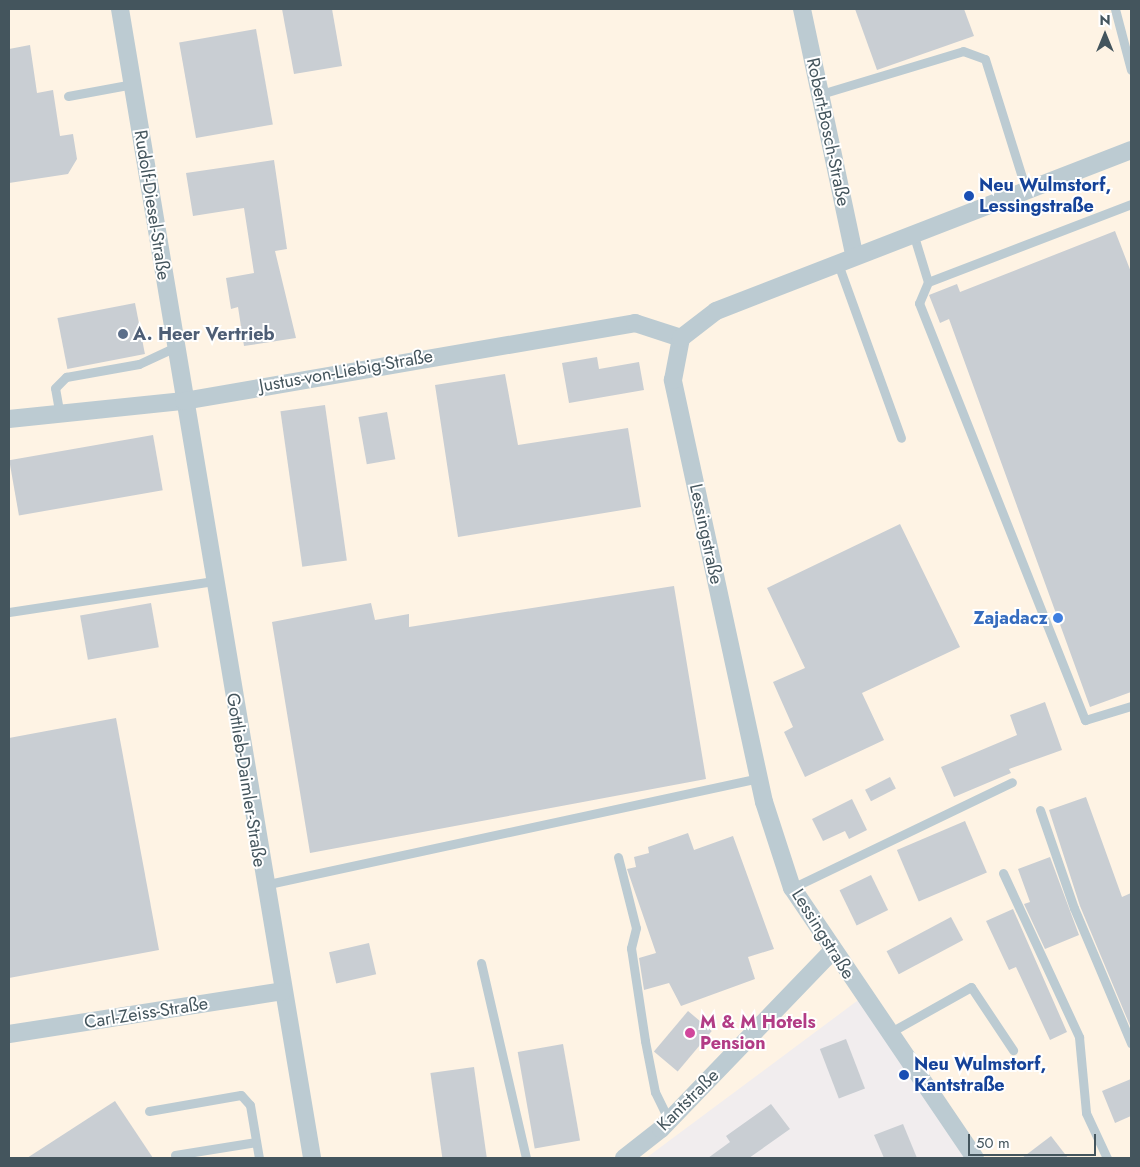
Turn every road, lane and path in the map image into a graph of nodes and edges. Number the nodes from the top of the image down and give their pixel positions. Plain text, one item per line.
1 (120, 9) edge
2 (802, 9) edge
3 (1115, 9) edge
4 (1131, 70) edge
5 (133, 84) junction
6 (820, 94) junction
7 (68, 96) dead end
8 (1131, 150) edge
9 (1026, 190) junction
10 (1131, 204) edge
11 (912, 232) junction
12 (854, 254) junction
13 (837, 261) junction
14 (928, 282) junction
15 (681, 338) junction
16 (176, 347) junction
17 (184, 401) junction
18 (60, 417) junction
19 (9, 420) edge
20 (901, 438) dead end
21 (214, 581) junction
22 (9, 612) edge
23 (1131, 706) edge
24 (759, 778) junction
25 (1012, 782) dead end
26 (1040, 810) dead end
27 (618, 857) dead end
28 (1004, 873) dead end
29 (264, 885) junction
30 (792, 888) junction
31 (832, 951) junction
32 (481, 963) dead end
33 (283, 992) junction
34 (888, 1033) junction
35 (9, 1034) edge
36 (1131, 1044) edge
37 (1013, 1050) dead end
38 (149, 1111) dead end
39 (669, 1121) junction
40 (256, 1142) junction
41 (175, 1155) dead end
42 (259, 1158) edge
43 (312, 1158) edge
44 (526, 1158) edge
45 (624, 1158) edge
46 (975, 1158) edge
47 (1106, 1158) edge

1 - 5 street, Rudolf-Diesel-Straße
2 - 6 street, Robert-Bosch-Straße
3 - 4 lane
5 - 7 lane
5 - 16 street, Rudolf-Diesel-Straße
6 - 9 lane
6 - 12 street, Robert-Bosch-Straße
8 - 9 street
9 - 11 street
10 - 14 lane
11 - 12 street
11 - 14 lane
12 - 13 street
13 - 15 street
13 - 20 lane
14 - 23 lane
15 - 17 street, Justus-von-Liebig-Straße
15 - 24 street, Lessingstraße
16 - 17 street, Rudolf-Diesel-Straße
16 - 18 lane
17 - 18 street, Justus-von-Liebig-Straße
17 - 21 street, Gottlieb-Daimler-Straße
18 - 19 street, Justus-von-Liebig-Straße
21 - 22 lane
21 - 29 street, Gottlieb-Daimler-Straße
24 - 29 lane
24 - 30 street, Lessingstraße
25 - 30 lane
26 - 36 lane
27 - 39 lane
28 - 47 lane
29 - 33 street, Gottlieb-Daimler-Straße
30 - 31 street, Lessingstraße
31 - 34 street, Lessingstraße
31 - 39 street, Kantstraße
32 - 44 lane
33 - 35 street, Carl-Zeiss-Straße
33 - 43 street, Gottlieb-Daimler-Straße
34 - 37 lane
34 - 46 street, Lessingstraße
38 - 40 lane
39 - 45 street, Kantstraße
40 - 41 lane
40 - 42 lane

